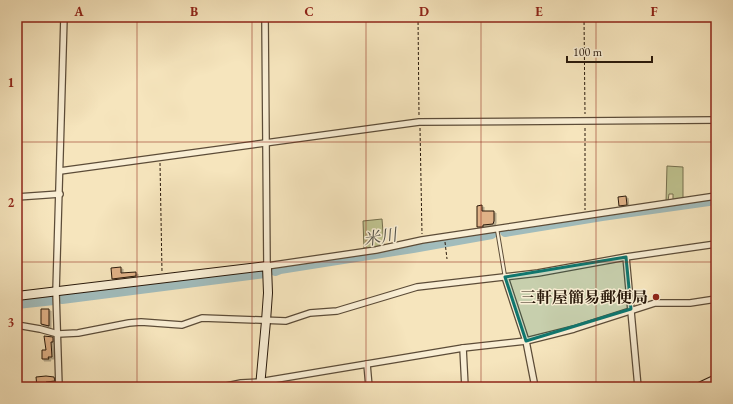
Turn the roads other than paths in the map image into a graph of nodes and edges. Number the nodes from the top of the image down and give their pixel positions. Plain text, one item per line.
1 (64, 17) edge
2 (265, 17) edge
3 (716, 120) edge
4 (265, 142) junction
5 (60, 171) junction
6 (60, 194) junction
7 (716, 196) edge
8 (17, 197) edge
9 (497, 229) junction
10 (716, 244) edge
11 (626, 257) junction
12 (267, 266) junction
13 (506, 277) junction
14 (56, 292) junction
15 (17, 296) edge
16 (716, 299) edge
17 (631, 309) junction
18 (266, 321) junction
19 (17, 325) edge
20 (58, 334) junction
21 (526, 341) junction
22 (462, 348) junction
23 (367, 364) junction
24 (716, 379) edge
25 (260, 384) edge
26 (59, 387) edge
27 (222, 387) edge
28 (369, 387) edge
29 (465, 387) edge
30 (535, 387) edge
31 (638, 387) edge
32 (699, 387) edge

1 - 5 street
2 - 4 street
3 - 4 street
4 - 5 street
4 - 12 street
5 - 6 street
6 - 8 street
6 - 14 street
7 - 9 street
9 - 12 street
9 - 13 lane
10 - 11 street
11 - 13 street
11 - 17 street
12 - 14 street
12 - 18 street
13 - 18 street
13 - 21 street
14 - 15 street
14 - 20 street
16 - 17 street
17 - 21 street
17 - 31 street
18 - 20 street
18 - 25 street
19 - 20 street
20 - 26 street
21 - 22 street
21 - 30 street
22 - 23 street
22 - 29 street
23 - 25 street
23 - 28 street
24 - 32 street
25 - 27 street

